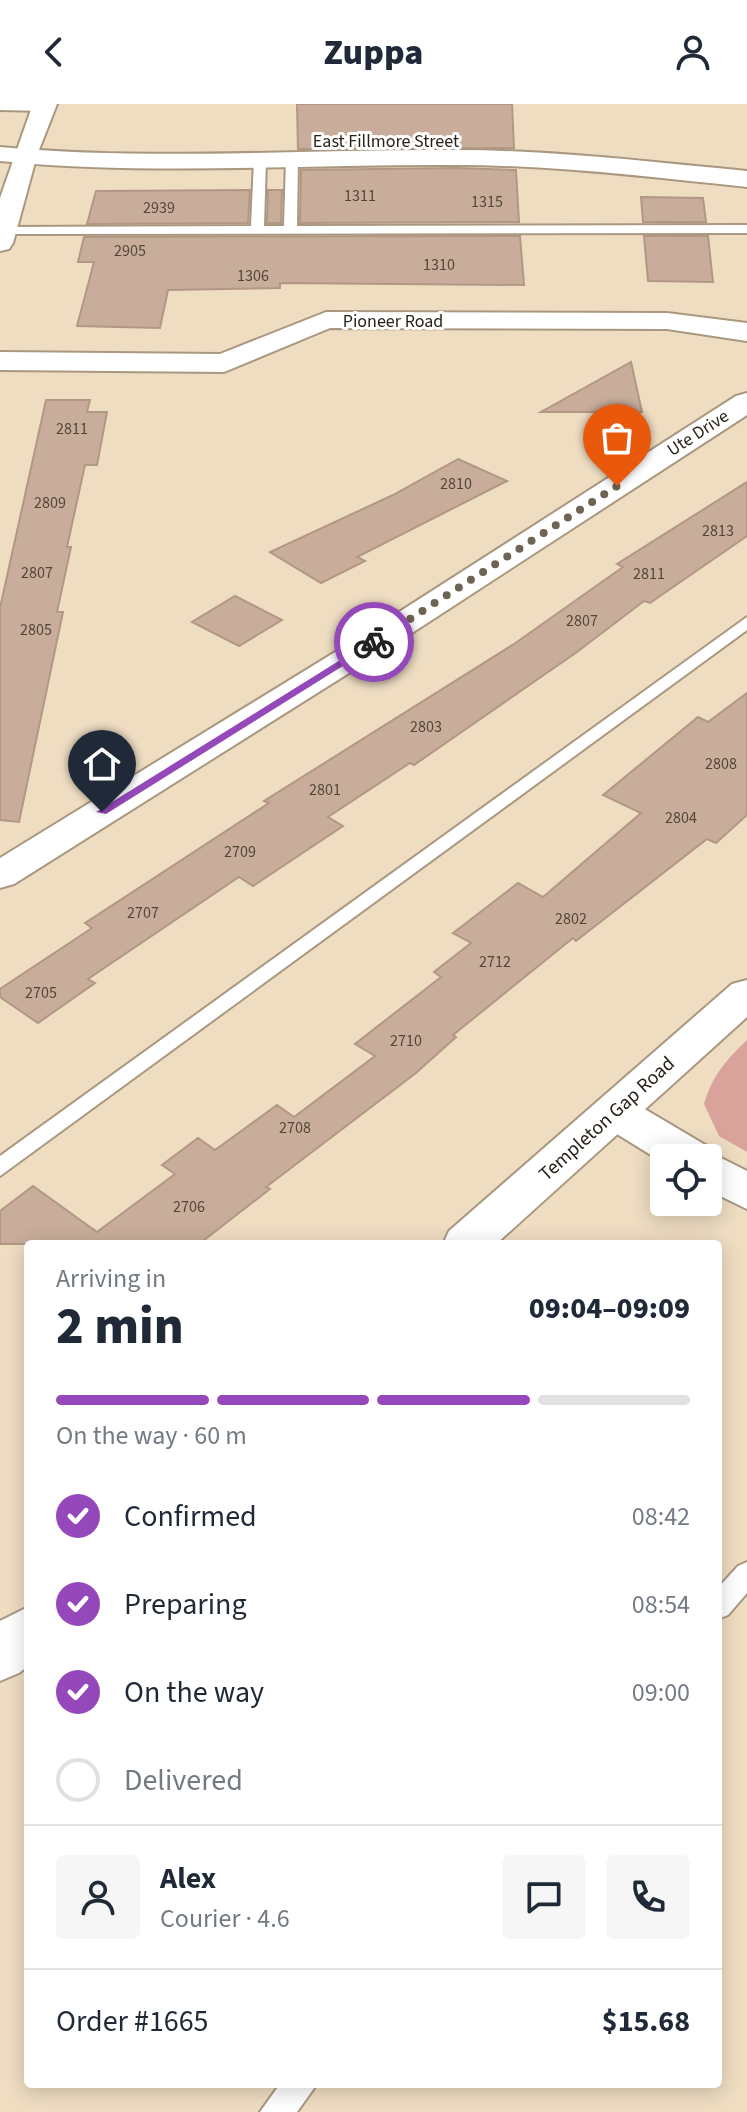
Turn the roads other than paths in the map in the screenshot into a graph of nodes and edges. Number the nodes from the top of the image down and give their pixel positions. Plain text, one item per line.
1 (44, 105) edge
2 (0, 106) edge
3 (13, 155) edge
4 (292, 159) junction
5 (260, 160) junction
6 (747, 162) edge
7 (747, 179) edge
8 (3, 223) edge
9 (747, 229) edge
10 (257, 231) junction
11 (290, 231) junction
12 (747, 332) edge
13 (0, 361) edge
14 (747, 402) edge
15 (747, 622) edge
16 (0, 875) edge
17 (747, 994) edge
18 (615, 1112) junction
19 (668, 1144) edge
20 (0, 1168) edge
21 (722, 1177) edge
22 (747, 1192) edge
23 (471, 1240) edge
24 (747, 1574) edge
25 (722, 1602) edge
26 (24, 1635) edge
27 (0, 1656) edge
28 (297, 2088) edge
29 (276, 2112) edge

1 - 2 lane
1 - 3 street
3 - 5 street, East Fillmore Street
3 - 6 street, East Fillmore Street
3 - 8 street
4 - 5 street, East Fillmore Street
4 - 7 street, East Fillmore Street
4 - 11 lane
5 - 10 lane
8 - 10 lane
9 - 11 lane
10 - 11 lane
12 - 13 street, Pioneer Road
14 - 16 street, Ute Drive
15 - 20 lane
17 - 18 street, Templeton Gap Road
18 - 19 street
18 - 23 street, Templeton Gap Road
21 - 22 street
24 - 25 lane
26 - 27 street
28 - 29 lane

